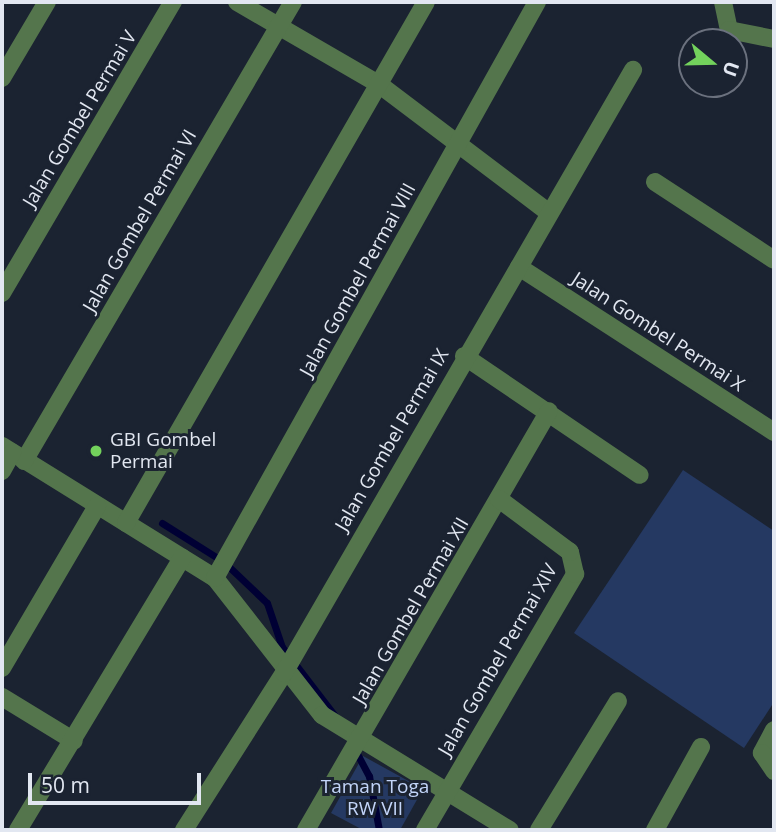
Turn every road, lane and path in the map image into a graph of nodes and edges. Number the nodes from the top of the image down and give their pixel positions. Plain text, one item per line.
1 (47, 2) edge
2 (173, 2) edge
3 (237, 2) edge
4 (293, 2) edge
5 (426, 2) edge
6 (537, 2) edge
7 (723, 2) edge
8 (279, 27) junction
9 (774, 40) edge
10 (633, 69) dead end
11 (2, 78) edge
12 (380, 85) junction
13 (459, 147) junction
14 (655, 182) dead end
15 (548, 212) junction
16 (774, 260) edge
17 (519, 267) junction
18 (2, 293) edge
19 (464, 356) junction
20 (549, 411) junction
21 (774, 432) edge
22 (12, 453) edge
23 (2, 471) edge
24 (640, 475) dead end
25 (499, 499) junction
26 (97, 506) junction
27 (126, 523) junction
28 (183, 558) junction
29 (215, 578) junction
30 (2, 668) edge
31 (284, 673) junction
32 (2, 697) edge
33 (618, 701) dead end
34 (774, 730) edge
35 (74, 741) junction
36 (362, 741) junction
37 (701, 747) dead end
38 (774, 771) edge
39 (446, 793) junction
40 (18, 830) edge
41 (184, 830) edge
42 (306, 830) edge
43 (425, 830) edge
44 (510, 830) edge
45 (539, 830) edge
46 (655, 830) edge

1 - 11 street
2 - 18 street, Jalan Gombel Permai V
3 - 8 street
4 - 8 street, Jalan Gombel Permai VI
5 - 12 street
6 - 13 street, Jalan Gombel Permai VIII
7 - 9 street
8 - 12 street
8 - 22 street, Jalan Gombel Permai VI
10 - 15 street, Jalan Gombel Permai IX
12 - 13 street
12 - 27 street
13 - 15 street
13 - 29 street, Jalan Gombel Permai VIII
14 - 16 street
15 - 17 street, Jalan Gombel Permai IX
17 - 19 street, Jalan Gombel Permai IX
17 - 21 street, Jalan Gombel Permai X
19 - 20 street
19 - 31 street, Jalan Gombel Permai IX
20 - 24 street
20 - 25 street, Jalan Gombel Permai XII
22 - 23 street, Jalan Gombel Permai VI
22 - 26 street
25 - 36 street, Jalan Gombel Permai XII
25 - 39 street, Jalan Gombel Permai XIV
26 - 27 street
26 - 30 street
27 - 28 street
28 - 29 street
28 - 35 street
29 - 31 street
31 - 36 street
31 - 41 street, Jalan Gombel Permai IX
32 - 35 street
33 - 45 street
34 - 38 street
35 - 40 street
36 - 39 street
36 - 42 street, Jalan Gombel Permai XII
37 - 46 street
39 - 43 street, Jalan Gombel Permai XIV
39 - 44 street

